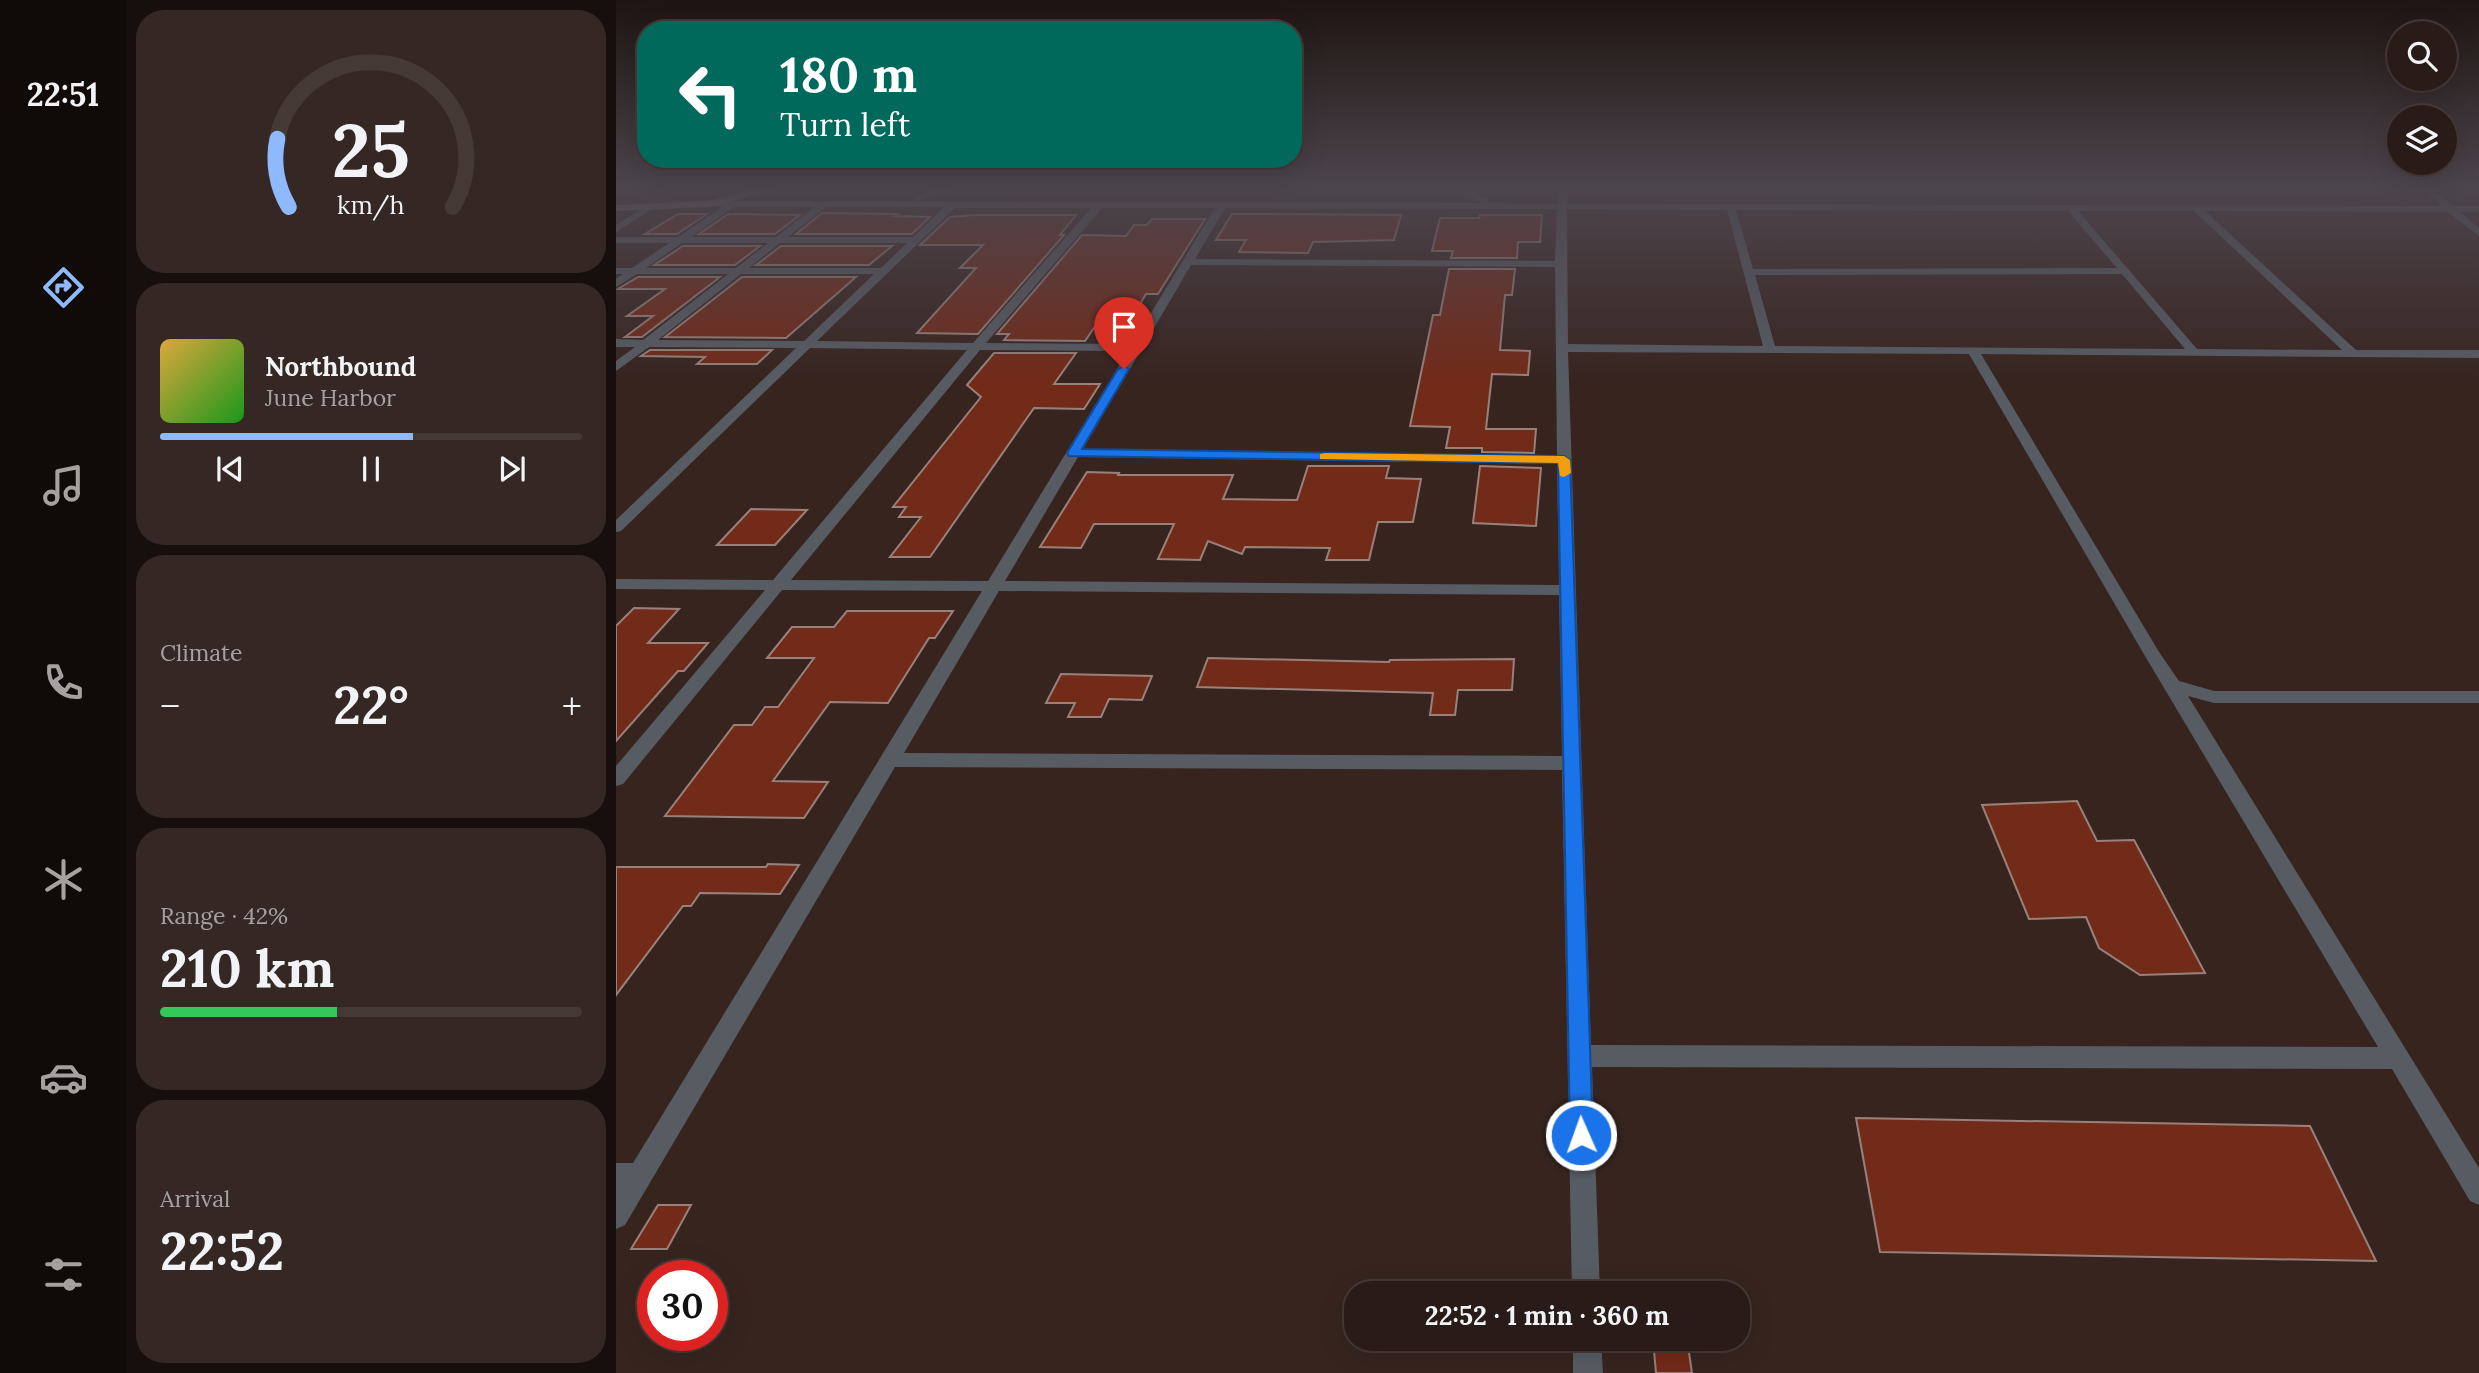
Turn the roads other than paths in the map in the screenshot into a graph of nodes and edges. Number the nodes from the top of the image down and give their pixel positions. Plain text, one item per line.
1 (661, 253) edge
2 (762, 253) edge
3 (901, 253) edge
4 (1057, 253) edge
5 (1193, 253) edge
6 (1560, 253) edge
7 (1744, 253) edge
8 (2110, 253) edge
9 (2245, 253) edge
10 (1188, 262) junction
11 (1560, 264) junction
12 (616, 271) edge
13 (635, 271) junction
14 (738, 271) junction
15 (882, 271) junction
16 (2125, 271) junction
17 (1749, 272) junction
18 (616, 284) edge
19 (616, 343) edge
20 (646, 344) junction
21 (805, 346) junction
22 (975, 347) junction
23 (1136, 348) junction
24 (1562, 348) junction
25 (1770, 350) junction
26 (1973, 351) junction
27 (2194, 352) junction
28 (2353, 353) junction
29 (2479, 354) edge
30 (616, 367) edge
31 (1074, 453) junction
32 (1564, 460) junction
33 (616, 528) edge
34 (616, 584) edge
35 (778, 584) junction
36 (994, 585) junction
37 (1567, 590) junction
38 (2173, 685) junction
39 (2479, 697) edge
40 (890, 760) junction
41 (1570, 763) junction
42 (616, 779) edge
43 (1579, 1056) junction
44 (2398, 1058) junction
45 (628, 1176) edge
46 (2479, 1192) edge
47 (616, 1216) edge
48 (1586, 1281) edge
49 (1587, 1351) edge
50 (1588, 1373) edge

1 - 13 street
2 - 14 street
3 - 15 street
4 - 22 street
5 - 10 street
6 - 11 street
7 - 17 street
8 - 16 street
9 - 28 street
10 - 11 street
10 - 23 street
11 - 24 street
12 - 13 street
13 - 14 street
13 - 18 street
14 - 15 street
14 - 20 street
15 - 21 street
16 - 17 street
16 - 27 street
17 - 25 street
19 - 20 street
20 - 21 street
20 - 30 street
21 - 22 street
21 - 33 street
22 - 23 street
22 - 35 street
23 - 31 street
24 - 25 street
24 - 32 street
25 - 26 street
26 - 27 street
26 - 38 street
27 - 28 street
28 - 29 street
31 - 32 street
31 - 36 street
32 - 37 street
34 - 35 street
35 - 36 street
35 - 42 street
36 - 37 street
36 - 40 street
37 - 41 street
38 - 39 street
38 - 44 street
40 - 41 street
40 - 45 street
41 - 43 street
43 - 44 street
43 - 48 street
44 - 46 street
45 - 47 street
49 - 50 street

